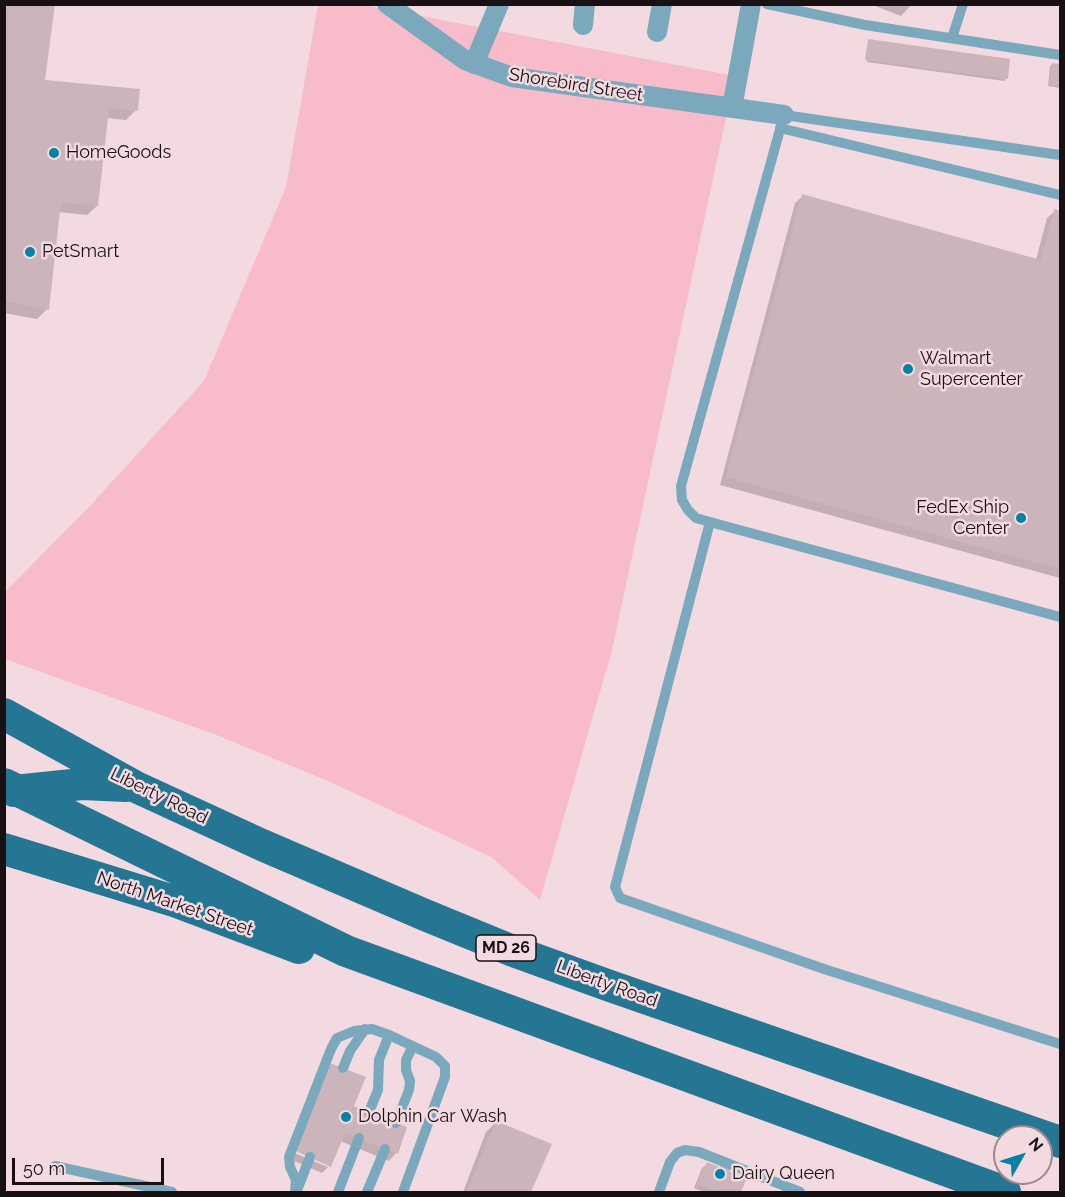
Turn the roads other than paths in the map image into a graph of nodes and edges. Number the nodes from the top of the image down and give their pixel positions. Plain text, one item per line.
1 (387, 4) edge
2 (499, 4) edge
3 (585, 4) edge
4 (662, 4) edge
5 (751, 4) edge
6 (767, 4) edge
7 (963, 4) edge
8 (583, 25) dead end
9 (657, 32) dead end
10 (952, 38) junction
11 (1060, 55) edge
12 (474, 64) junction
13 (732, 108) junction
14 (782, 122) junction
15 (1060, 154) edge
16 (1060, 195) edge
17 (710, 522) junction
18 (1060, 617) edge
19 (4, 714) edge
20 (136, 787) junction
21 (9, 789) edge
22 (4, 849) edge
23 (346, 951) junction
24 (365, 1029) junction
25 (389, 1035) junction
26 (1060, 1044) edge
27 (413, 1046) junction
28 (343, 1068) dead end
29 (369, 1112) dead end
30 (396, 1123) dead end
31 (359, 1138) dead end
32 (1060, 1142) edge
33 (385, 1149) dead end
34 (310, 1157) dead end
35 (55, 1166) dead end
36 (296, 1191) edge
37 (1000, 1191) edge
38 (172, 1192) edge
39 (340, 1192) edge
40 (367, 1192) edge
41 (403, 1192) edge
42 (659, 1192) edge
43 (800, 1192) edge

1 - 12 street, Shorebird Street
2 - 12 street
3 - 8 street
4 - 9 street
5 - 13 street
6 - 10 lane
7 - 10 lane
10 - 11 lane
12 - 13 street, Shorebird Street
13 - 14 street, Shorebird Street
14 - 15 lane
14 - 16 lane
14 - 17 lane
17 - 18 lane
17 - 26 lane
19 - 20 main road, Liberty Road / MD 26
20 - 21 main road
20 - 32 main road, Liberty Road / MD 26
21 - 23 main road
22 - 23 main road, North Market Street
23 - 37 main road
24 - 25 lane
24 - 28 lane
24 - 36 lane
25 - 27 lane
25 - 29 lane
27 - 30 lane
27 - 41 lane
31 - 39 lane
33 - 40 lane
34 - 36 lane
35 - 38 lane
42 - 43 lane

